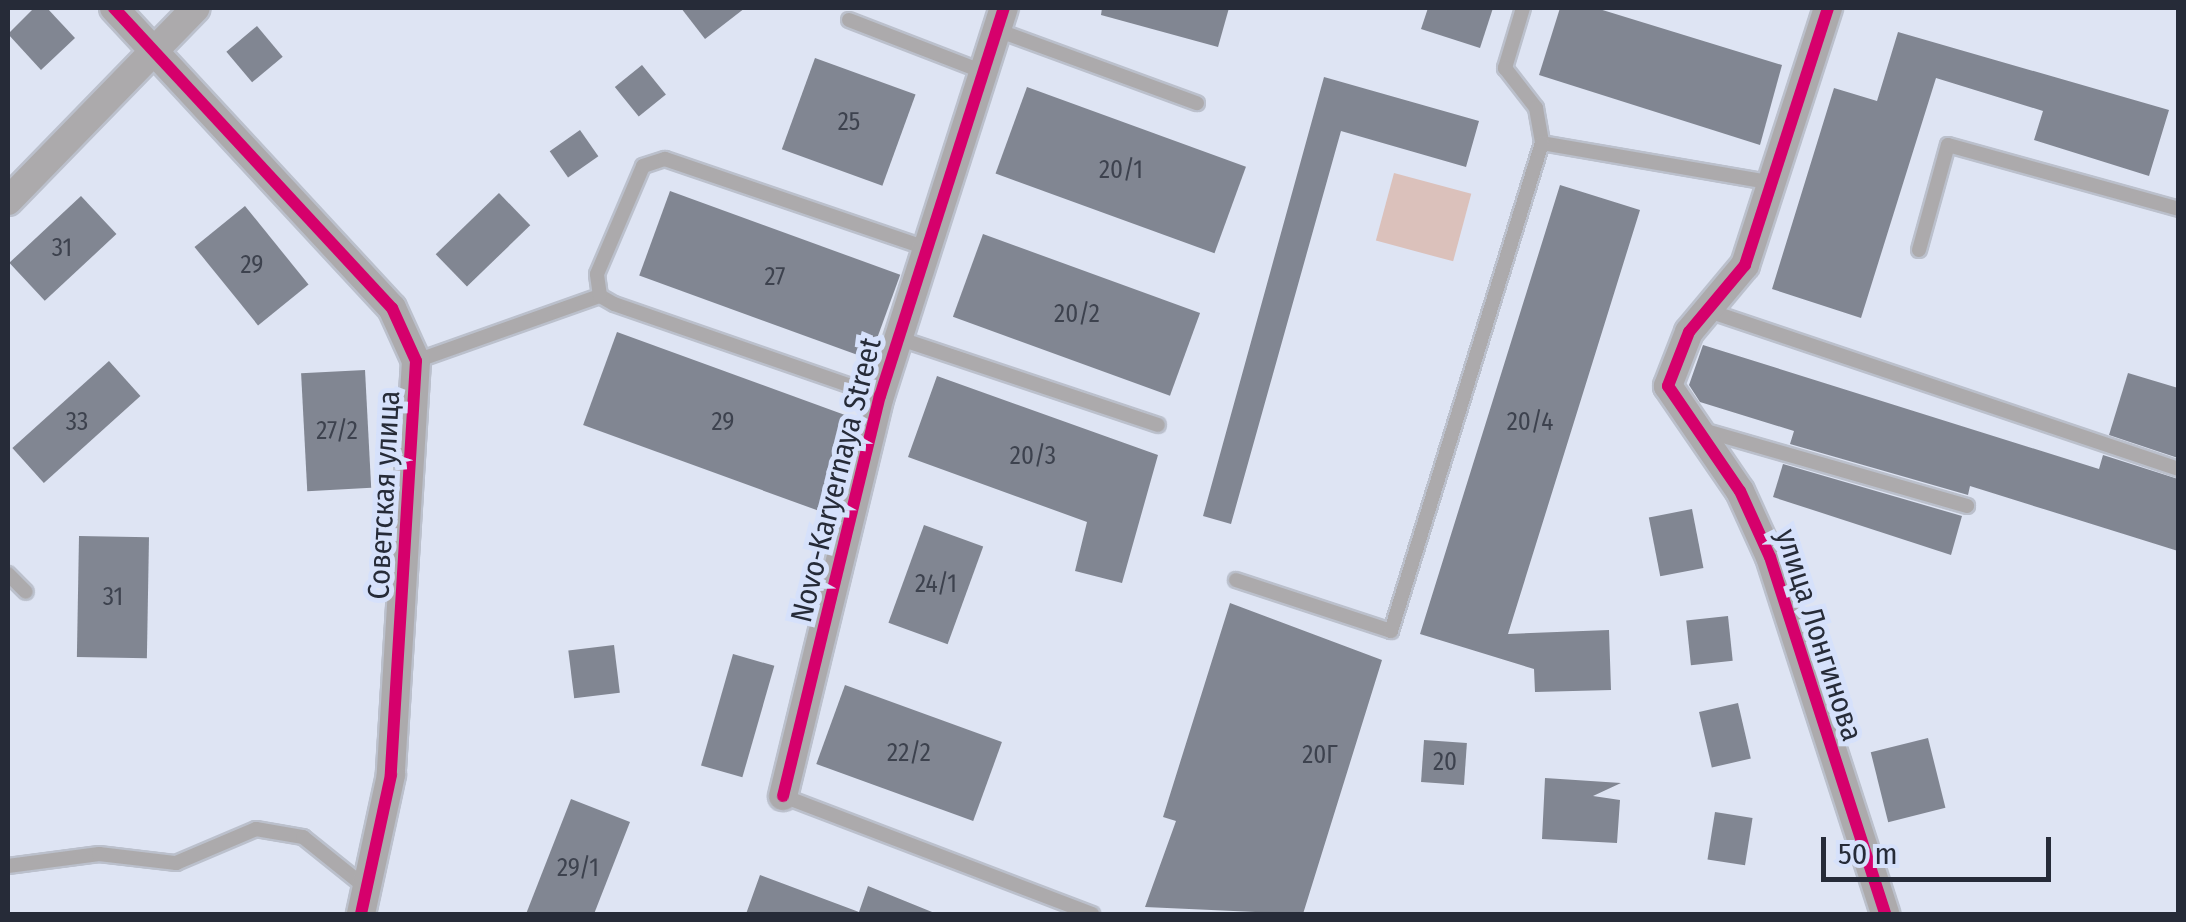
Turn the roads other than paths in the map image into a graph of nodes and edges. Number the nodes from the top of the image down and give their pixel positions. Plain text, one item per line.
1 (114, 8) edge
2 (196, 8) edge
3 (1524, 8) edge
4 (1828, 8) edge
5 (1001, 19) edge
6 (848, 20) dead end
7 (154, 48) junction
8 (984, 72) junction
9 (1197, 103) dead end
10 (1542, 144) junction
11 (1774, 184) junction
12 (8, 202) edge
13 (2178, 209) edge
14 (927, 248) junction
15 (1919, 250) dead end
16 (600, 296) junction
17 (1712, 312) junction
18 (898, 338) junction
19 (416, 360) junction
20 (880, 396) junction
21 (1158, 424) dead end
22 (1693, 428) junction
23 (2178, 468) edge
24 (1967, 506) dead end
25 (8, 574) edge
26 (1236, 580) dead end
27 (26, 592) dead end
28 (783, 796) joint
29 (8, 866) edge
30 (365, 902) edge
31 (1092, 914) edge
32 (1885, 914) edge

1 - 7 street, Советская улица
2 - 7 street
3 - 10 lane
4 - 11 street, улица Лонгинова
5 - 8 street, Novo-Karyernaya Street
5 - 9 lane
6 - 8 lane
7 - 12 street
7 - 19 street, Советская улица
8 - 14 street, Novo-Karyernaya Street
10 - 11 lane
10 - 26 lane
11 - 17 street, улица Лонгинова
13 - 15 lane
14 - 16 lane
14 - 18 street, Novo-Karyernaya Street
16 - 19 lane
16 - 20 lane
17 - 22 street, улица Лонгинова
17 - 23 lane
18 - 20 street, Novo-Karyernaya Street
18 - 21 lane
19 - 30 street, Советская улица
20 - 28 street, Novo-Karyernaya Street
22 - 24 lane
22 - 32 street, улица Лонгинова
25 - 27 lane
28 - 31 lane
29 - 30 lane

